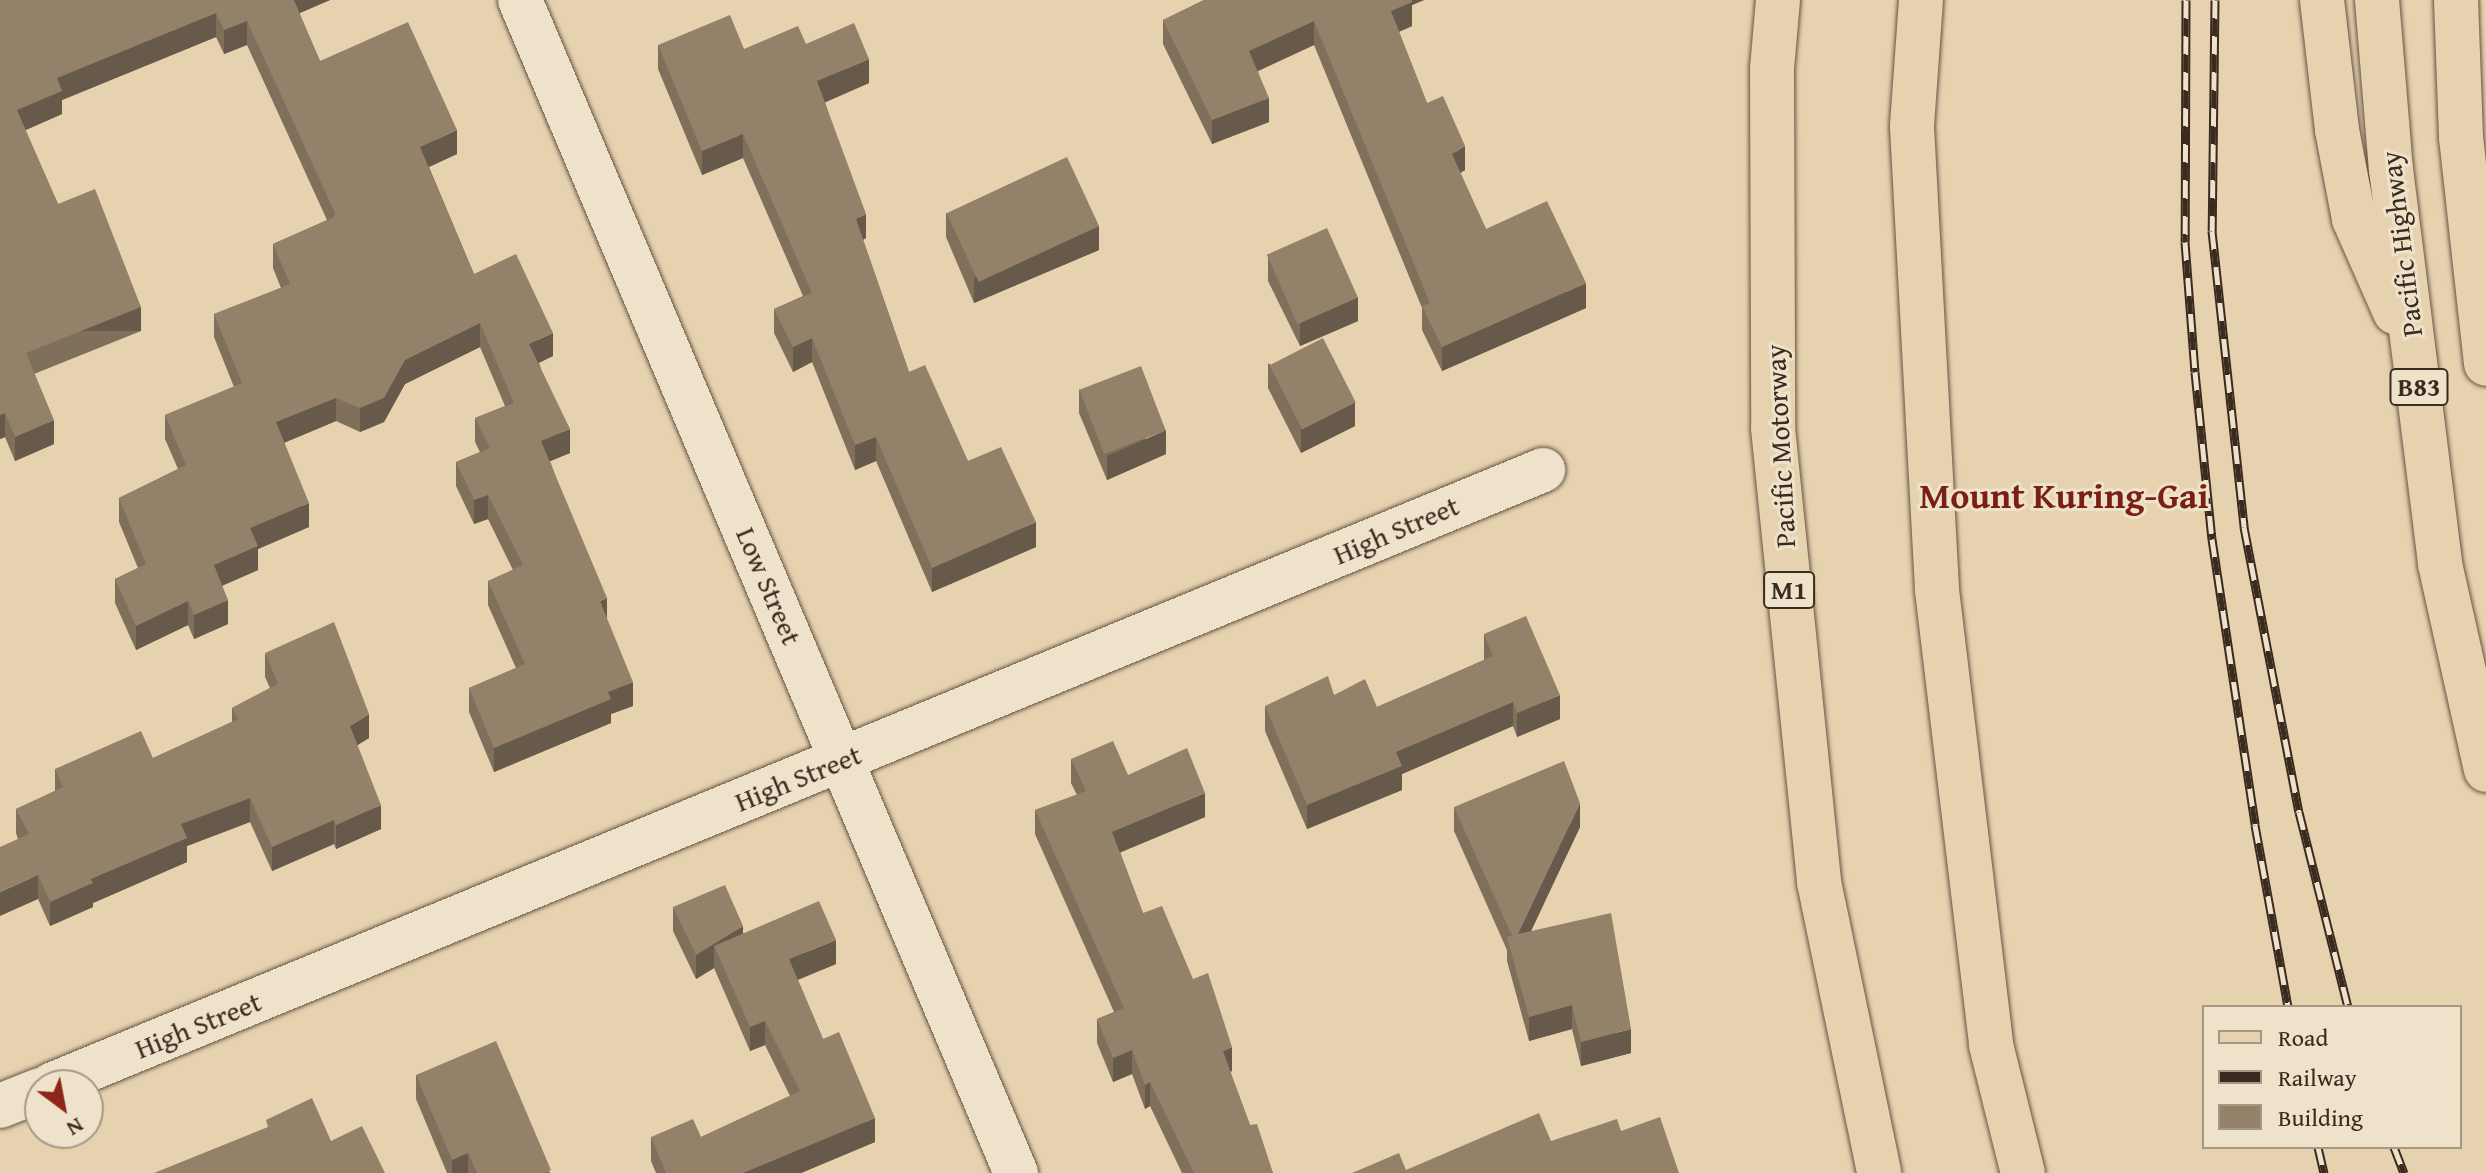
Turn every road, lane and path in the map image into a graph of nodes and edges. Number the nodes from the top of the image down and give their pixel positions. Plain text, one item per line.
1 (520, 0) edge
2 (1778, 0) edge
3 (1921, 0) edge
4 (2322, 0) edge
5 (2377, 0) edge
6 (2456, 0) edge
7 (2415, 358) junction
8 (2486, 364) edge
9 (1543, 470) dead end
10 (843, 760) junction
11 (2486, 770) edge
12 (90, 1069) edge
13 (24, 1096) edge
14 (0, 1106) edge
15 (1016, 1173) edge
16 (1879, 1173) edge
17 (2023, 1173) edge

1 - 10 street, Low Street
2 - 16 main road, Pacific Motorway / M1
3 - 17 main road
4 - 7 main road
5 - 7 main road, Pacific Highway / B83
6 - 8 main road, B83
7 - 11 main road, Pacific Highway / B83
9 - 10 street, High Street
10 - 12 street, High Street
10 - 15 street, Low Street
13 - 14 street

